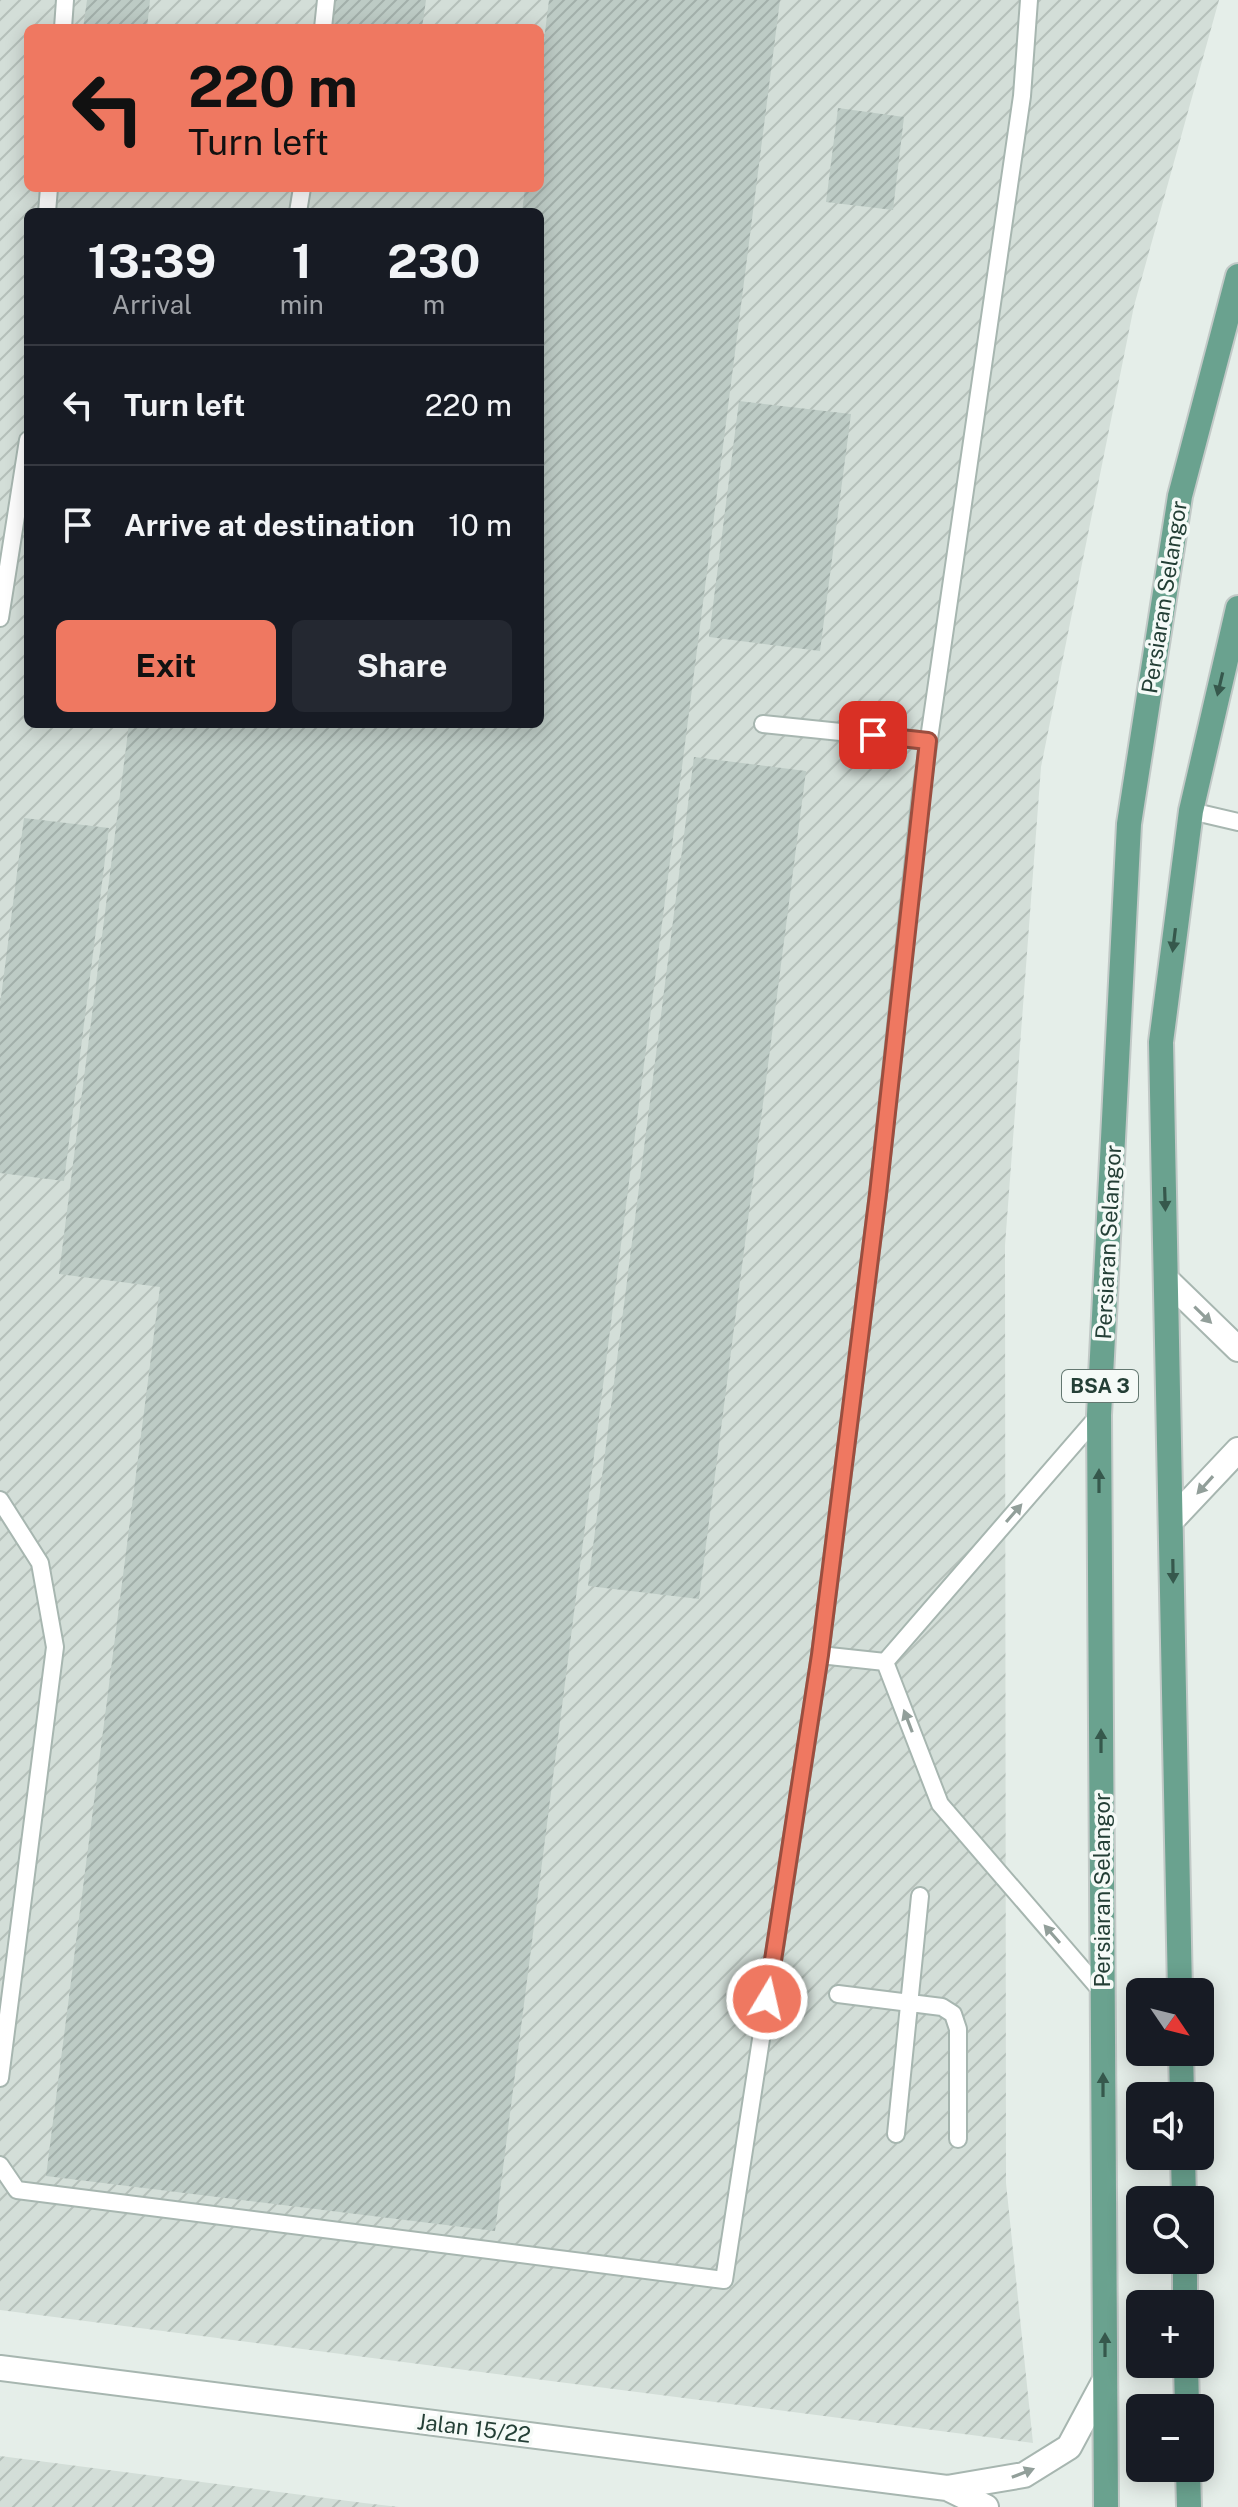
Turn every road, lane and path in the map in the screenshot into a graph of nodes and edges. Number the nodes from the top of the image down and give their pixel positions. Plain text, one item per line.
1 (65, 0) edge
2 (326, 0) edge
3 (1029, 0) edge
4 (63, 24) edge
5 (323, 24) edge
6 (1238, 276) edge
7 (24, 465) edge
8 (1238, 608) edge
9 (0, 618) edge
10 (763, 724) dead end
11 (928, 741) junction
12 (1191, 811) junction
13 (1238, 822) edge
14 (1168, 1281) junction
15 (1238, 1349) edge
16 (1099, 1415) junction
17 (1238, 1450) edge
18 (0, 1500) edge
19 (1172, 1520) junction
20 (820, 1655) junction
21 (885, 1662) junction
22 (920, 1896) dead end
23 (1180, 1978) edge
24 (1103, 1993) junction
25 (838, 1994) dead end
26 (909, 2003) junction
27 (0, 2078) edge
28 (896, 2134) dead end
29 (958, 2139) dead end
30 (0, 2165) edge
31 (0, 2368) edge
32 (1105, 2380) junction
33 (1188, 2482) edge
34 (947, 2488) junction
35 (986, 2507) edge
36 (1106, 2507) edge
37 (1189, 2507) edge

1 - 4 lane
2 - 5 lane
3 - 11 lane
6 - 16 main road, Persiaran Selangor / BSA 3
7 - 9 lane
8 -> 12 main road, BSA 3
10 - 11 lane
11 - 20 lane
12 - 13 lane
12 -> 14 main road, BSA 3
14 -> 15 street
14 - 19 main road, BSA 3
21 -> 16 lane
24 -> 16 main road, Persiaran Selangor / BSA 3
17 -> 19 street
18 - 27 lane
19 -> 23 main road, BSA 3
20 - 21 lane
20 - 30 lane
24 -> 21 lane
22 - 26 lane
32 -> 24 main road, Persiaran Selangor / BSA 3
25 - 26 lane
26 - 28 lane
26 - 29 lane
31 - 34 street, Jalan 15/22
34 -> 32 street, Jalan 15/22
32 - 36 main road, Persiaran Selangor / BSA 3
33 - 37 main road
34 - 35 street, Jalan 15/22

